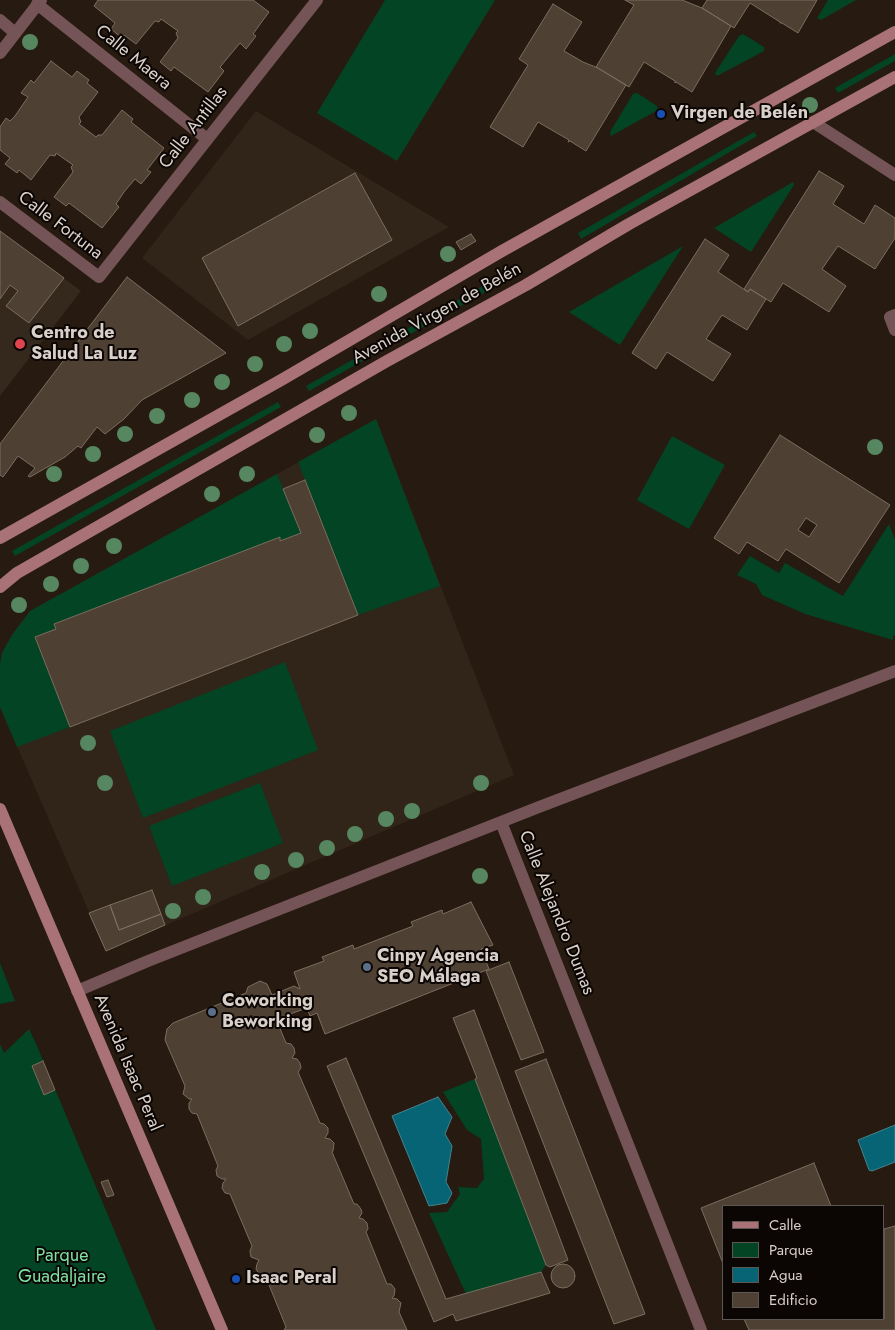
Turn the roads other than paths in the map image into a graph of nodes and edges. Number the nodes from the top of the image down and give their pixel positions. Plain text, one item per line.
1 (317, 0) edge
2 (39, 2) edge
3 (0, 20) edge
4 (895, 32) edge
5 (15, 33) junction
6 (0, 53) edge
7 (895, 77) edge
8 (814, 122) junction
9 (207, 139) junction
10 (895, 175) edge
11 (0, 202) edge
12 (99, 277) joint
13 (895, 315) edge
14 (895, 330) edge
15 (0, 538) edge
16 (0, 587) edge
17 (895, 671) edge
18 (0, 809) edge
19 (501, 822) junction
20 (78, 991) junction
21 (222, 1330) edge
22 (701, 1330) edge

1 - 9 street, Calle Antillas
2 - 5 street
2 - 9 street, Calle Maera
3 - 5 street
4 - 15 street, Avenida Virgen de Belén
5 - 6 street
7 - 8 street, Avenida Virgen de Belén
8 - 10 street
8 - 16 street, Avenida Virgen de Belén
9 - 12 street, Calle Antillas
11 - 12 street, Calle Fortuna
13 - 14 street
17 - 19 street
18 - 20 street, Avenida Isaac Peral
19 - 20 street, Calle Alejandro Dumas
19 - 22 street, Calle Alejandro Dumas
20 - 21 street, Avenida Isaac Peral

